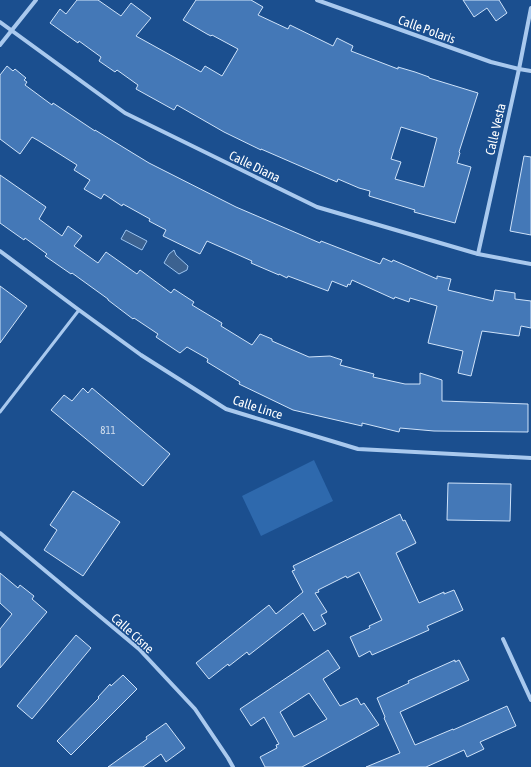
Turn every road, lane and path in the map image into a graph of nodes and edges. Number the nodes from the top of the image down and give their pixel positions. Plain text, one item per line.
1 (36, 0) edge
2 (317, 0) edge
3 (531, 8) edge
4 (0, 22) edge
5 (11, 31) junction
6 (0, 45) edge
7 (519, 69) junction
8 (531, 71) edge
9 (0, 251) edge
10 (478, 254) junction
11 (531, 264) edge
12 (79, 310) junction
13 (0, 412) edge
14 (531, 458) edge
15 (0, 533) edge
16 (503, 639) dead end
17 (531, 700) edge
18 (233, 767) edge

1 - 5 street
2 - 7 street, Calle Polaris
3 - 7 street, Calle Vesta
4 - 5 street, Calle Diana
5 - 6 street
5 - 10 street, Calle Diana
7 - 8 street, Calle Polaris
7 - 10 street, Calle Vesta
9 - 12 street, Calle Lince
10 - 11 street, Calle Diana
12 - 13 lane
12 - 14 street, Calle Lince
15 - 18 street, Calle Cisne
16 - 17 street

